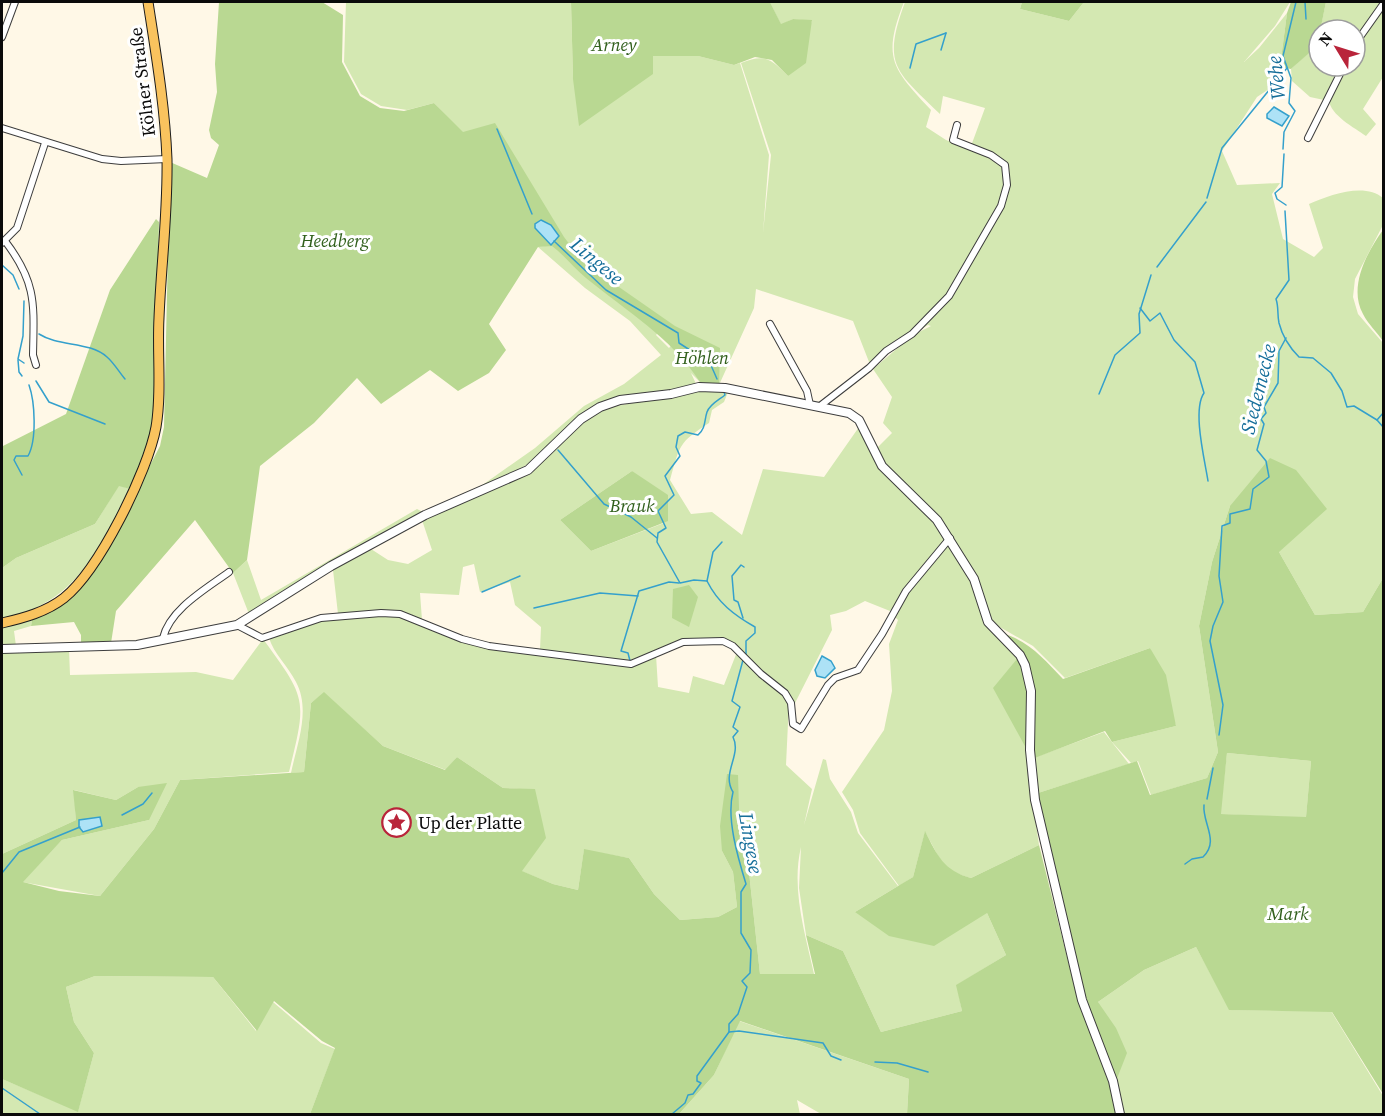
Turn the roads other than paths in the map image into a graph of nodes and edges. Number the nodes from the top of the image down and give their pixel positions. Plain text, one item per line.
1 (15, 2) edge
2 (148, 2) edge
3 (1383, 3) edge
4 (1367, 26) edge
5 (2, 37) edge
6 (1338, 78) edge
7 (957, 124) dead end
8 (2, 128) edge
9 (1308, 138) dead end
10 (45, 143) junction
11 (167, 159) junction
12 (3, 242) edge
13 (770, 324) dead end
14 (36, 365) dead end
15 (810, 405) junction
16 (820, 406) junction
17 (950, 538) junction
18 (229, 572) dead end
19 (2, 622) edge
20 (237, 625) junction
21 (163, 638) junction
22 (2, 649) edge
23 (1120, 1114) edge

1 - 5 street
2 - 11 main road, Kölner Straße
3 - 4 street
6 - 9 street
7 - 16 street
8 - 10 street
10 - 11 street
10 - 12 street
11 - 19 main road, Kölner Straße
12 - 14 street
13 - 15 street
15 - 16 street
15 - 20 street
16 - 17 street
17 - 20 street
17 - 23 street
18 - 21 street
20 - 21 street
21 - 22 street

